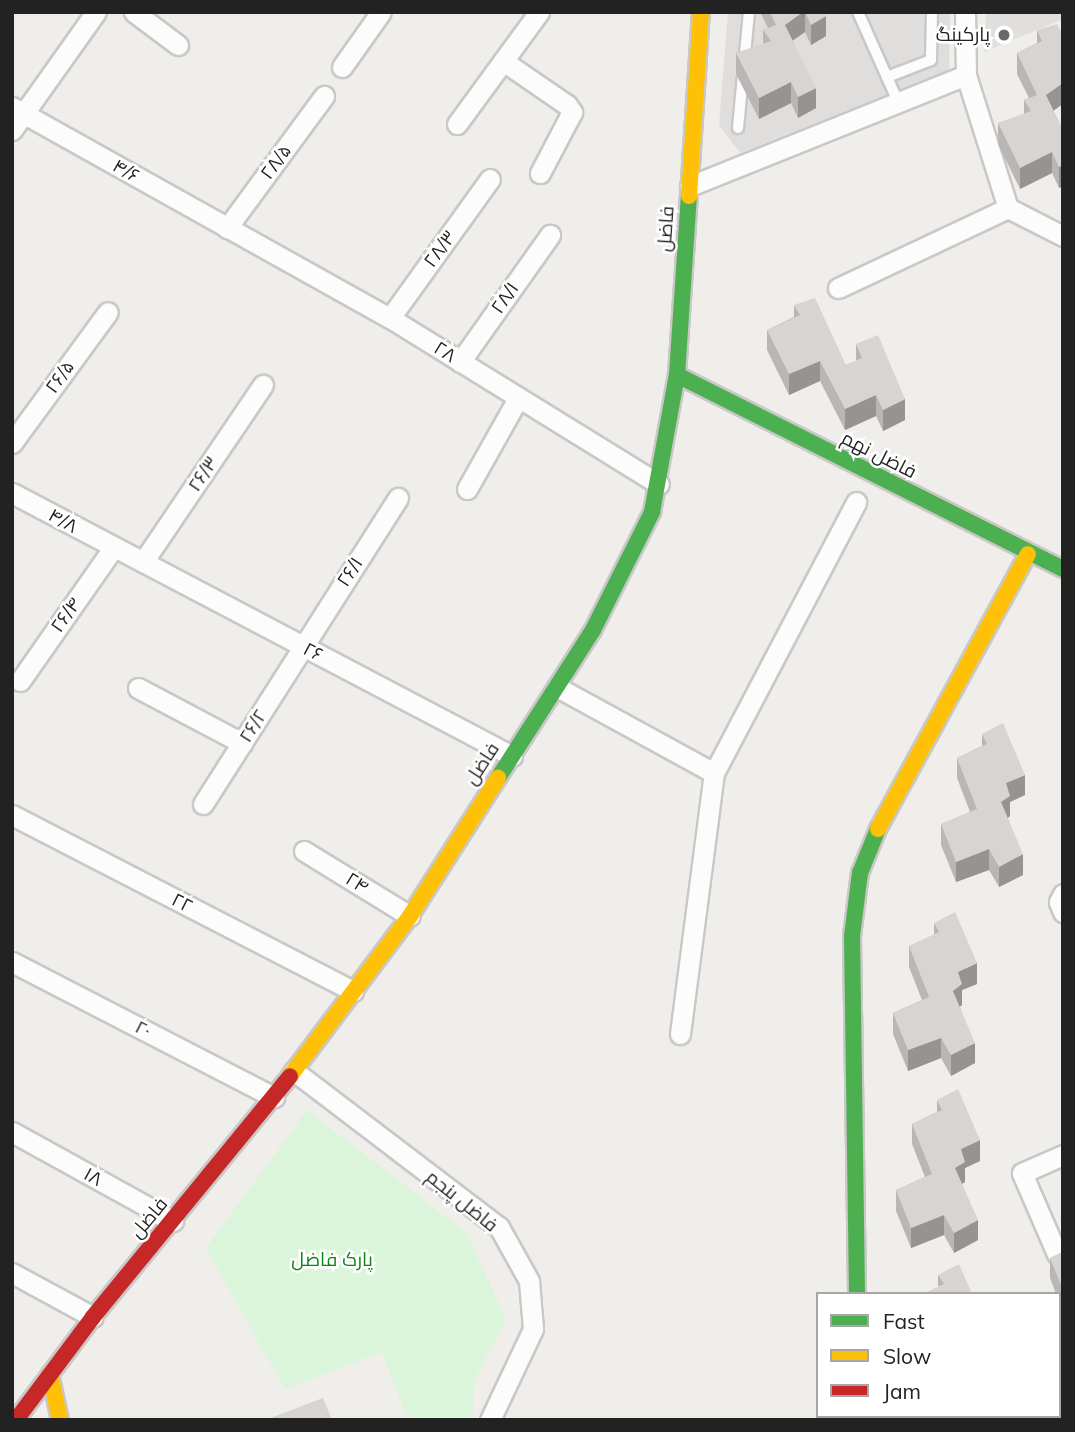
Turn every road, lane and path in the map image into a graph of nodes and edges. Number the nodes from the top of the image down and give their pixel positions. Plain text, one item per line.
1 (96, 12) edge
2 (134, 12) edge
3 (381, 12) edge
4 (539, 12) edge
5 (701, 12) edge
6 (749, 12) edge
7 (858, 12) edge
8 (932, 12) edge
9 (965, 12) edge
10 (178, 45) dead end
11 (503, 61) junction
12 (342, 67) dead end
13 (966, 75) junction
14 (887, 77) junction
15 (324, 96) dead end
16 (898, 102) junction
17 (16, 117) edge
18 (457, 124) dead end
19 (738, 128) dead end
20 (540, 173) dead end
21 (491, 179) dead end
22 (690, 186) junction
23 (1008, 208) junction
24 (227, 228) junction
25 (550, 235) dead end
26 (1063, 236) edge
27 (838, 288) dead end
28 (108, 312) dead end
29 (390, 318) junction
30 (460, 362) junction
31 (677, 375) junction
32 (263, 386) dead end
33 (518, 398) junction
34 (12, 443) edge
35 (659, 484) junction
36 (467, 489) dead end
37 (12, 493) edge
38 (398, 498) dead end
39 (856, 502) dead end
40 (113, 548) junction
41 (1028, 554) junction
42 (143, 562) junction
43 (1063, 569) edge
44 (303, 646) junction
45 (20, 681) dead end
46 (557, 687) junction
47 (138, 688) dead end
48 (242, 743) junction
49 (512, 757) junction
50 (714, 773) junction
51 (203, 804) dead end
52 (12, 815) edge
53 (304, 851) dead end
54 (1063, 894) edge
55 (1063, 912) edge
56 (410, 916) junction
57 (12, 962) edge
58 (353, 991) junction
59 (680, 1034) dead end
60 (294, 1071) junction
61 (274, 1097) junction
62 (12, 1132) edge
63 (1063, 1155) edge
64 (173, 1222) junction
65 (1057, 1254) edge
66 (12, 1273) edge
67 (856, 1292) edge
68 (93, 1317) junction
69 (50, 1374) junction
70 (15, 1418) edge
71 (60, 1420) edge
72 (490, 1420) edge

1 - 17 street
2 - 10 street
3 - 12 street
4 - 11 street
5 - 22 main road, فاضل
6 - 19 lane
7 - 14 lane
8 - 14 lane
9 - 13 street
11 - 18 street
11 - 20 street
13 - 16 street
13 - 23 street
14 - 16 lane
15 - 24 street, ۲۸/۵
16 - 22 street
17 - 24 street, ۴/۶
21 - 29 street, ۲۸/۳
22 - 31 main road, فاضل
23 - 26 street
23 - 27 street
24 - 29 street, ۲۸
25 - 30 street, ۲۸/۱
28 - 34 street, ۲۶/۵
29 - 30 street, ۲۸
30 - 33 street, ۲۸
31 - 35 main road, فاضل
31 - 41 main road, فاضل نهم
32 - 42 street, ۲۶/۳
33 - 35 street, ۲۸
33 - 36 street
35 - 46 main road, فاضل
37 - 40 street, ۴/۸
38 - 44 street, ۲۶/۱
39 - 50 street
40 - 42 street, ۲۶
40 - 45 street, ۲۶/۴
41 - 43 main road, فاضل نهم
41 - 67 main road
42 - 44 street, ۲۶
44 - 48 street, ۲۶/۲
44 - 49 street, ۲۶
46 - 49 main road, فاضل
46 - 50 street
47 - 48 street
48 - 51 street, ۲۶/۲
49 - 56 main road, فاضل
50 - 59 street
52 - 58 street, ۲۲
53 - 56 street, ۲۴
54 - 55 street
56 - 58 main road, فاضل
57 - 61 street, ۲۰
58 - 60 main road, فاضل
60 - 61 main road, فاضل
60 - 72 street, فاضل پنجم
61 - 64 main road, فاضل
62 - 64 street, ۱۸
63 - 65 street
64 - 68 main road, فاضل
66 - 68 street
68 - 69 main road, فاضل
69 - 70 main road, فاضل
69 - 71 main road

